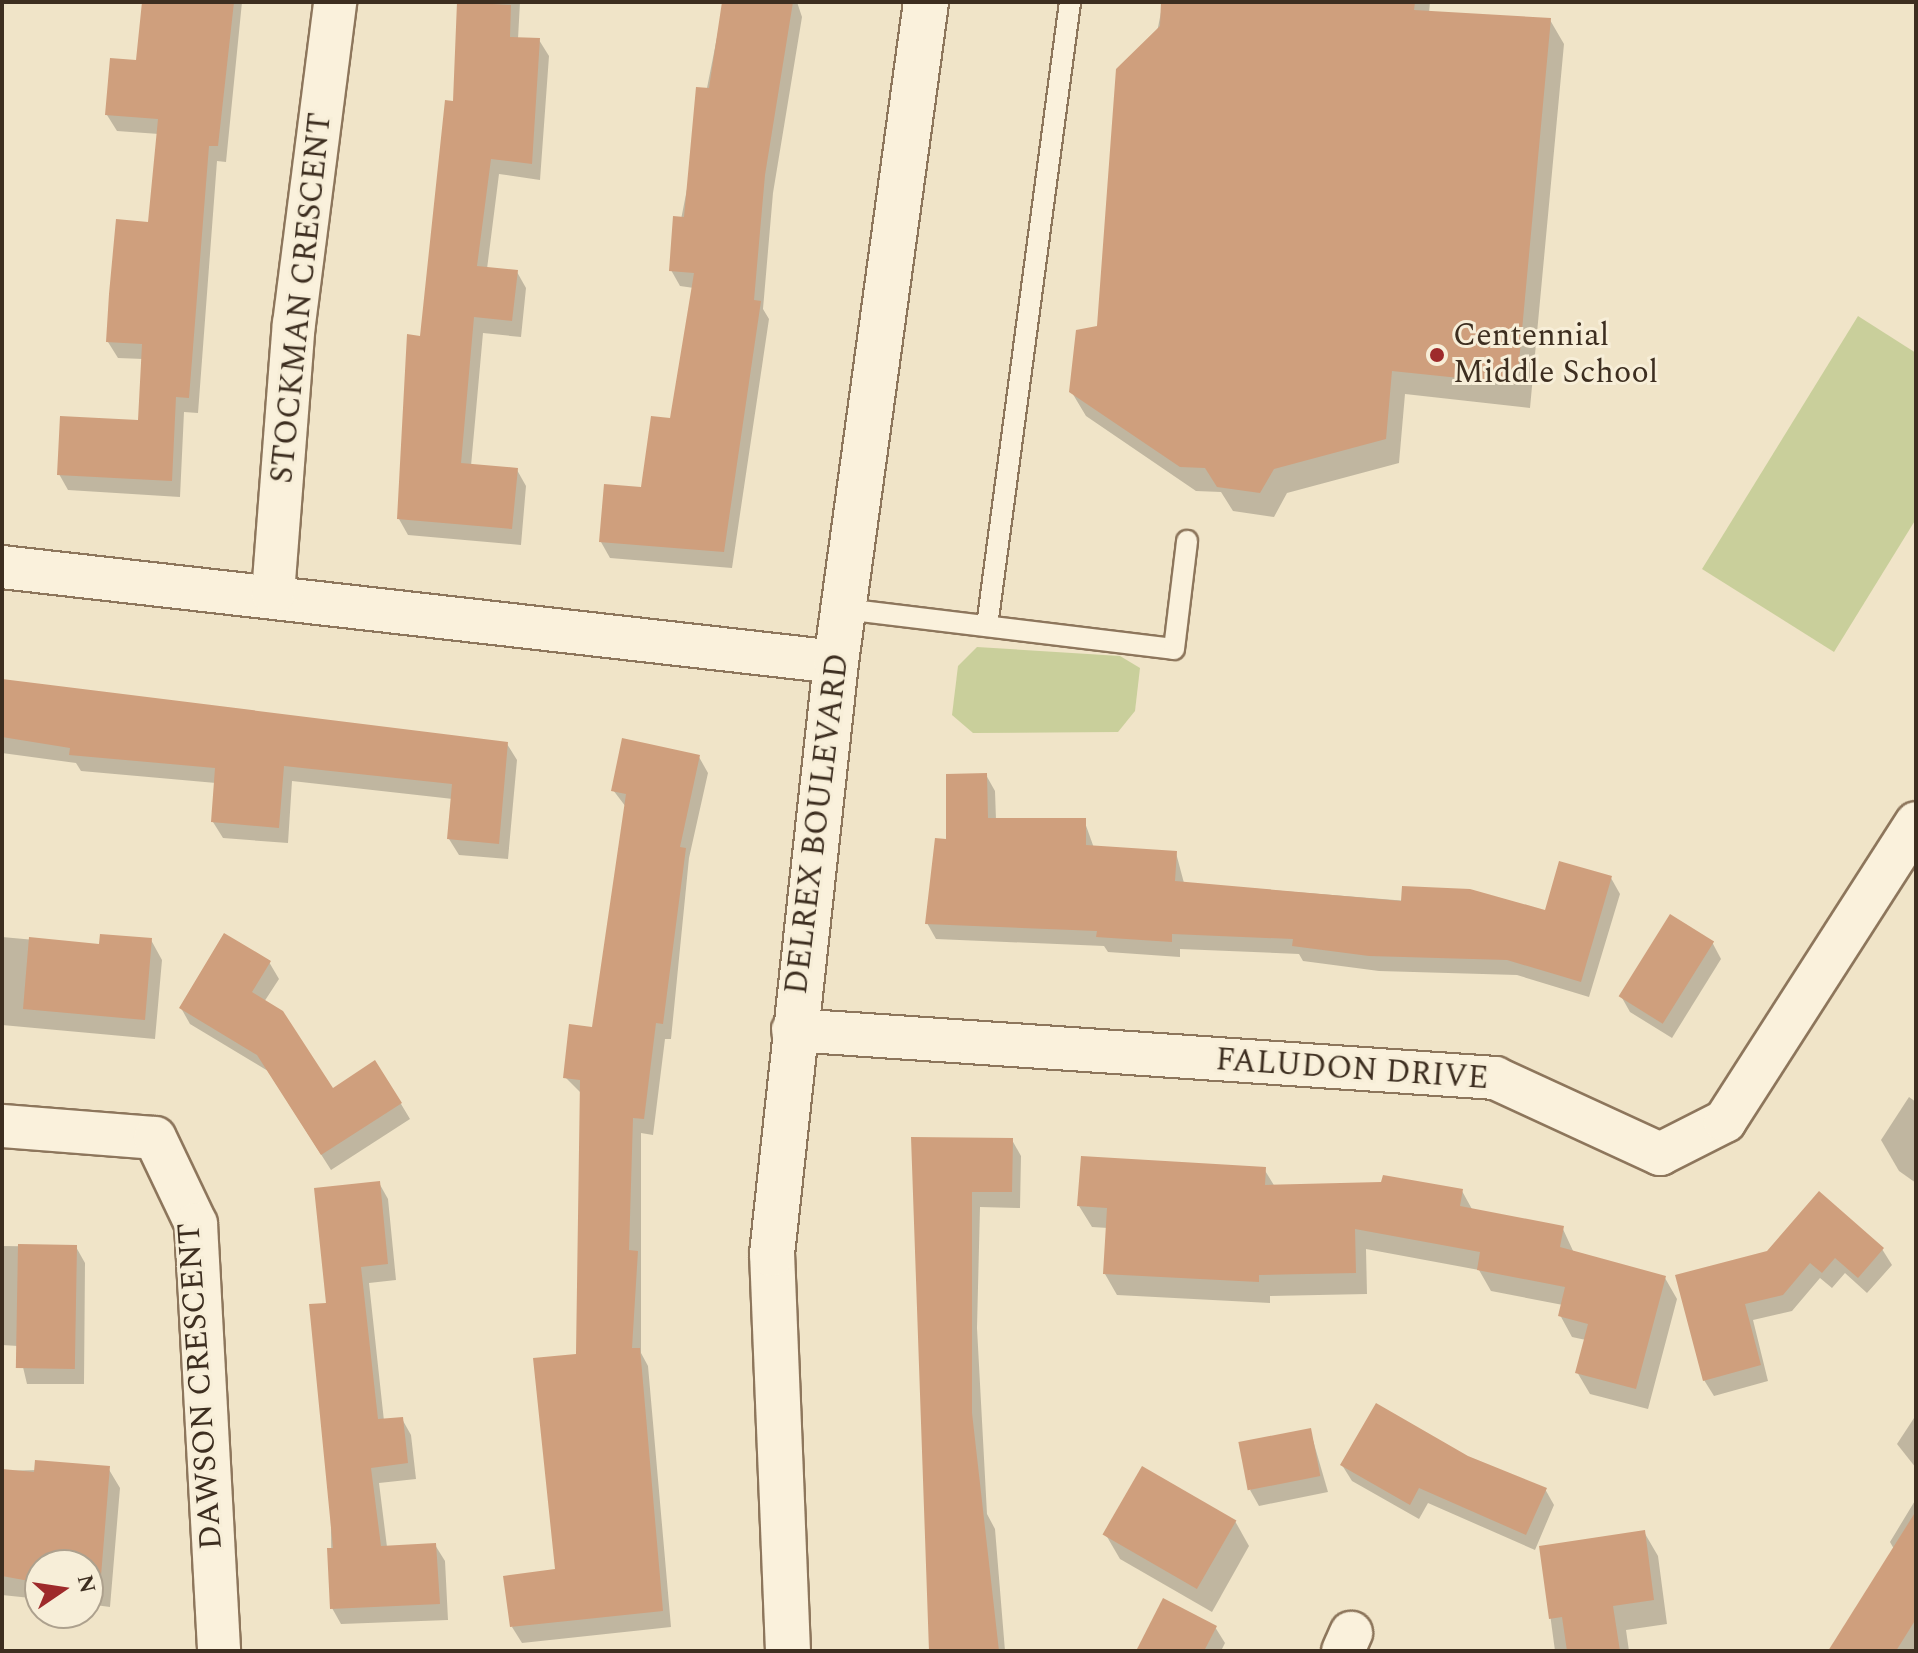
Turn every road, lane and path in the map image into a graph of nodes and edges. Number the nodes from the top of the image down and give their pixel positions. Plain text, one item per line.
1 (335, 2) edge
2 (926, 2) edge
3 (1070, 2) edge
4 (1187, 541) dead end
5 (2, 567) edge
6 (273, 594) junction
7 (844, 609) junction
8 (987, 626) junction
9 (836, 662) junction
10 (1916, 823) edge
11 (793, 1030) junction
12 (2, 1126) edge
13 (219, 1651) edge
14 (788, 1651) edge

1 - 6 street, STOCKMAN CRESCENT
2 - 7 street, DELREX BOULEVARD
3 - 8 lane
4 - 8 lane
5 - 6 street
6 - 9 street
7 - 8 lane
7 - 9 street, DELREX BOULEVARD
9 - 11 street, DELREX BOULEVARD
10 - 11 street, FALUDON DRIVE
11 - 14 street, DELREX BOULEVARD
12 - 13 street, DAWSON CRESCENT

